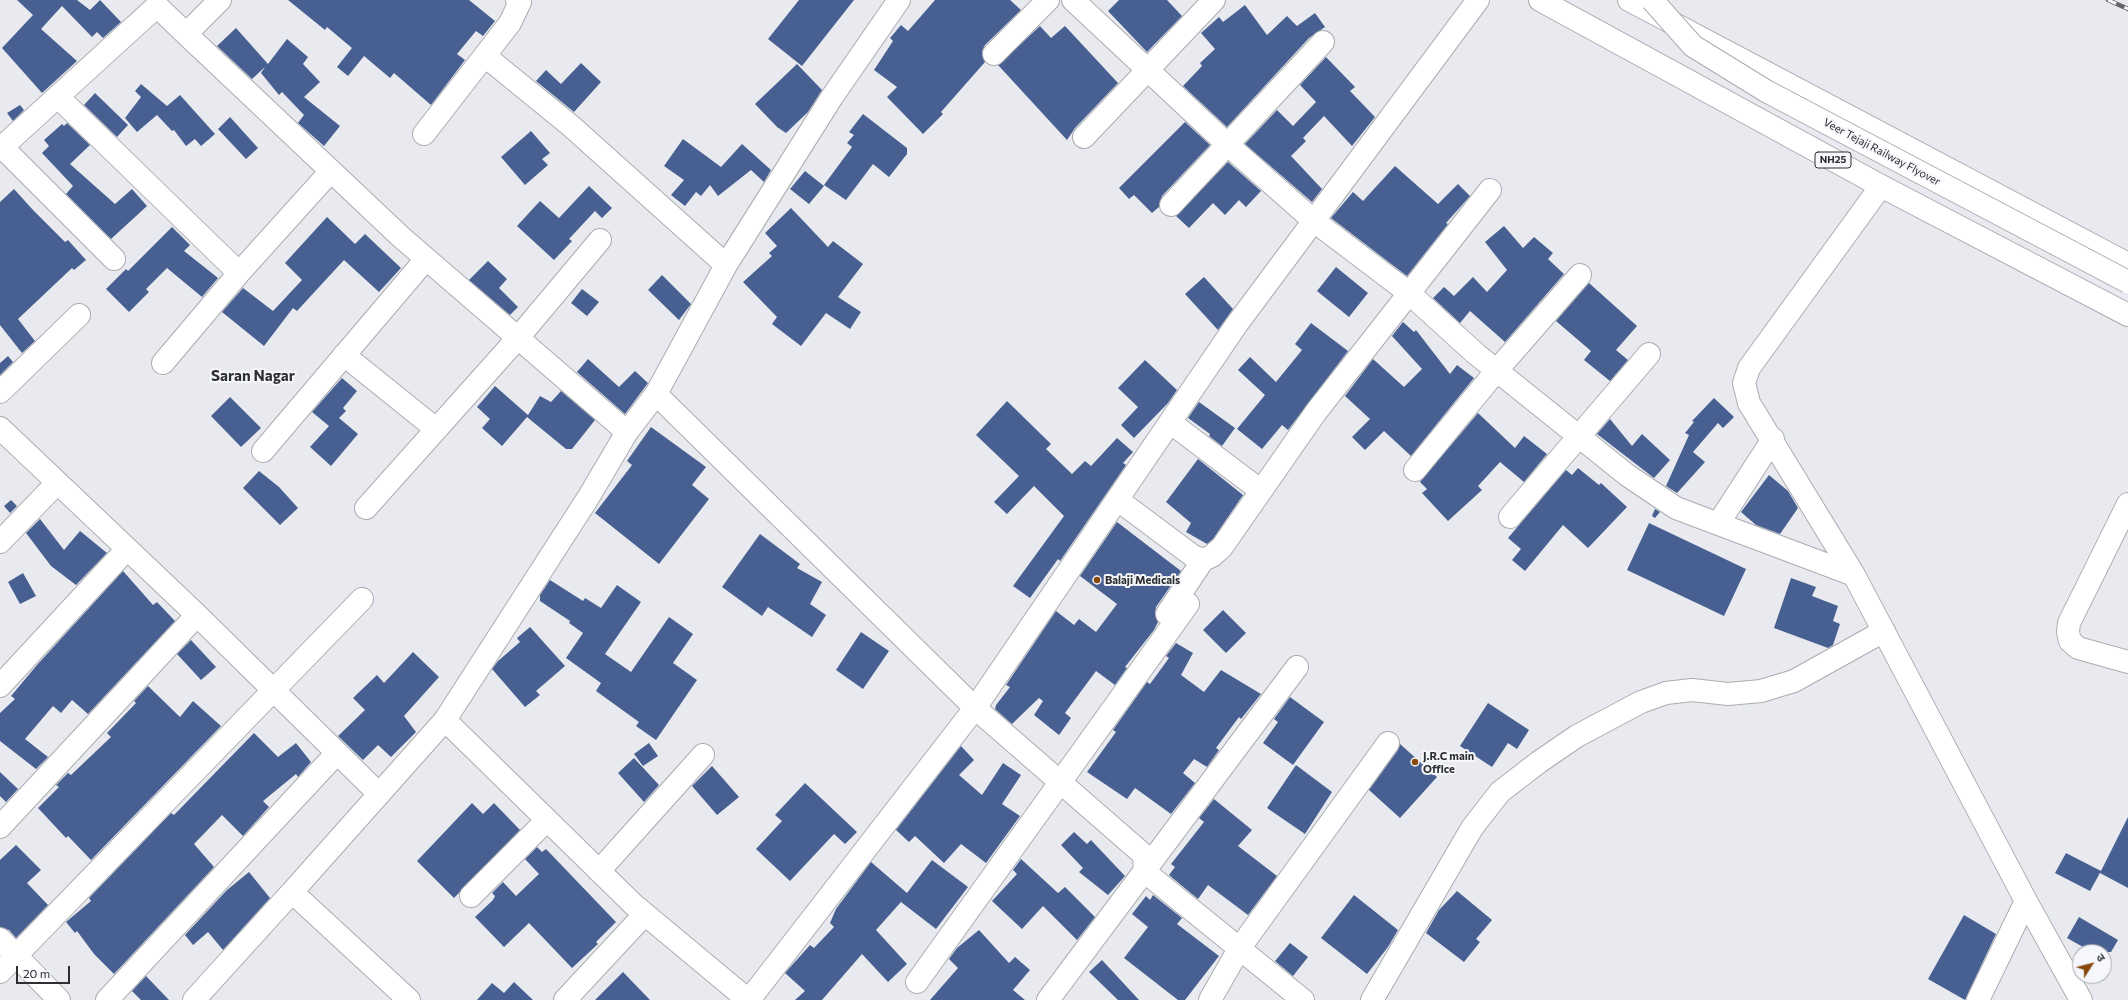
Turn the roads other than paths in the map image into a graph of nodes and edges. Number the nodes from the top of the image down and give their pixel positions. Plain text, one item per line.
1 (220, 0) edge
2 (517, 0) edge
3 (899, 0) edge
4 (1048, 0) edge
5 (1074, 0) edge
6 (1214, 0) edge
7 (1478, 0) edge
8 (1540, 0) edge
9 (1629, 0) edge
10 (1652, 0) edge
11 (156, 3) edge
12 (186, 34) junction
13 (1323, 42) dead end
14 (994, 54) dead end
15 (485, 56) junction
16 (1147, 70) junction
17 (58, 97) junction
18 (424, 134) dead end
19 (1084, 137) dead end
20 (1228, 145) junction
21 (1, 147) edge
22 (331, 171) junction
23 (1881, 186) junction
24 (1490, 190) dead end
25 (1171, 205) dead end
26 (1314, 221) junction
27 (600, 240) dead end
28 (114, 259) dead end
29 (426, 259) junction
30 (2128, 264) edge
31 (726, 266) junction
32 (239, 273) junction
33 (1580, 275) dead end
34 (2128, 282) edge
35 (1409, 293) junction
36 (80, 315) dead end
37 (2128, 315) edge
38 (517, 339) junction
39 (1649, 354) dead end
40 (344, 355) junction
41 (163, 363) dead end
42 (1497, 370) junction
43 (0, 392) edge
44 (656, 394) junction
45 (1171, 423) junction
46 (0, 428) edge
47 (436, 429) junction
48 (627, 432) junction
49 (1579, 436) junction
50 (1773, 439) junction
51 (263, 451) dead end
52 (1415, 470) dead end
53 (57, 482) junction
54 (1260, 490) junction
55 (1118, 500) junction
56 (2128, 504) edge
57 (366, 508) dead end
58 (1510, 517) dead end
59 (1718, 524) junction
60 (0, 542) edge
61 (127, 549) junction
62 (1203, 560) junction
63 (1854, 575) junction
64 (362, 599) dead end
65 (1188, 604) dead end
66 (196, 615) junction
67 (1884, 631) junction
68 (1293, 661) dead end
69 (2128, 662) edge
70 (0, 686) edge
71 (274, 691) junction
72 (975, 708) junction
73 (445, 720) junction
74 (1384, 739) dead end
75 (337, 753) junction
76 (703, 755) dead end
77 (1062, 774) junction
78 (379, 794) junction
79 (547, 820) junction
80 (0, 827) edge
81 (1144, 864) junction
82 (599, 871) junction
83 (292, 892) junction
84 (471, 896) dead end
85 (2026, 902) junction
86 (645, 914) junction
87 (0, 939) edge
88 (1237, 948) junction
89 (17, 955) junction
90 (0, 972) edge
91 (917, 982) dead end
92 (59, 1000) edge
93 (107, 1000) edge
94 (194, 1000) edge
95 (409, 1000) edge
96 (565, 1000) edge
97 (748, 1000) edge
98 (1048, 1000) edge
99 (1210, 1000) edge
100 (1303, 1000) edge
101 (1372, 1000) edge
102 (1978, 1000) edge
103 (2081, 1000) edge

1 - 12 street
2 - 15 street
3 - 31 street
4 - 14 street
5 - 16 street
6 - 16 street
7 - 26 street
8 - 23 street, NH25
9 - 30 street
10 - 34 street, Veer Tejaji Railway Flyover, bridge
11 - 12 street
11 - 17 street
12 - 22 street
13 - 20 street
15 - 18 street
15 - 31 street
16 - 19 street
16 - 20 street
17 - 21 street
17 - 32 street
20 - 25 street
20 - 26 street
21 - 28 street
22 - 29 street
22 - 32 street
23 - 37 street, NH25
23 - 50 street
24 - 35 street
26 - 35 street
26 - 45 street
27 - 38 street
29 - 38 street
29 - 40 street
31 - 44 street
32 - 41 street
33 - 42 street
35 - 42 street
35 - 54 street
36 - 43 street
38 - 47 street
38 - 48 street
39 - 49 street
40 - 47 street
40 - 51 street
42 - 49 street
42 - 52 street
44 - 48 street
44 - 72 street
45 - 54 street
45 - 55 street
46 - 53 street
47 - 57 street
48 - 73 street
49 - 58 street
49 - 59 street
50 - 59 street
50 - 63 street
53 - 60 street
53 - 61 street
54 - 62 street
55 - 62 street
55 - 72 street
56 - 69 street
59 - 63 street
61 - 66 street
61 - 70 street
62 - 77 street
63 - 67 street
64 - 71 street
65 - 77 street
66 - 71 street
66 - 80 street
67 - 85 street
67 - 101 street
68 - 81 street
71 - 75 street
71 - 89 street
72 - 77 street
72 - 97 street
73 - 78 street
73 - 79 street
74 - 88 street
75 - 78 street
75 - 93 street
76 - 82 street
77 - 81 street
77 - 91 street
78 - 83 street
79 - 82 street
79 - 84 street
81 - 88 street
81 - 98 street
82 - 86 street
83 - 94 street
83 - 95 street
85 - 102 street
85 - 103 street
86 - 96 street
86 - 97 street
87 - 89 street
88 - 99 street
88 - 100 street
89 - 90 street
89 - 92 street

